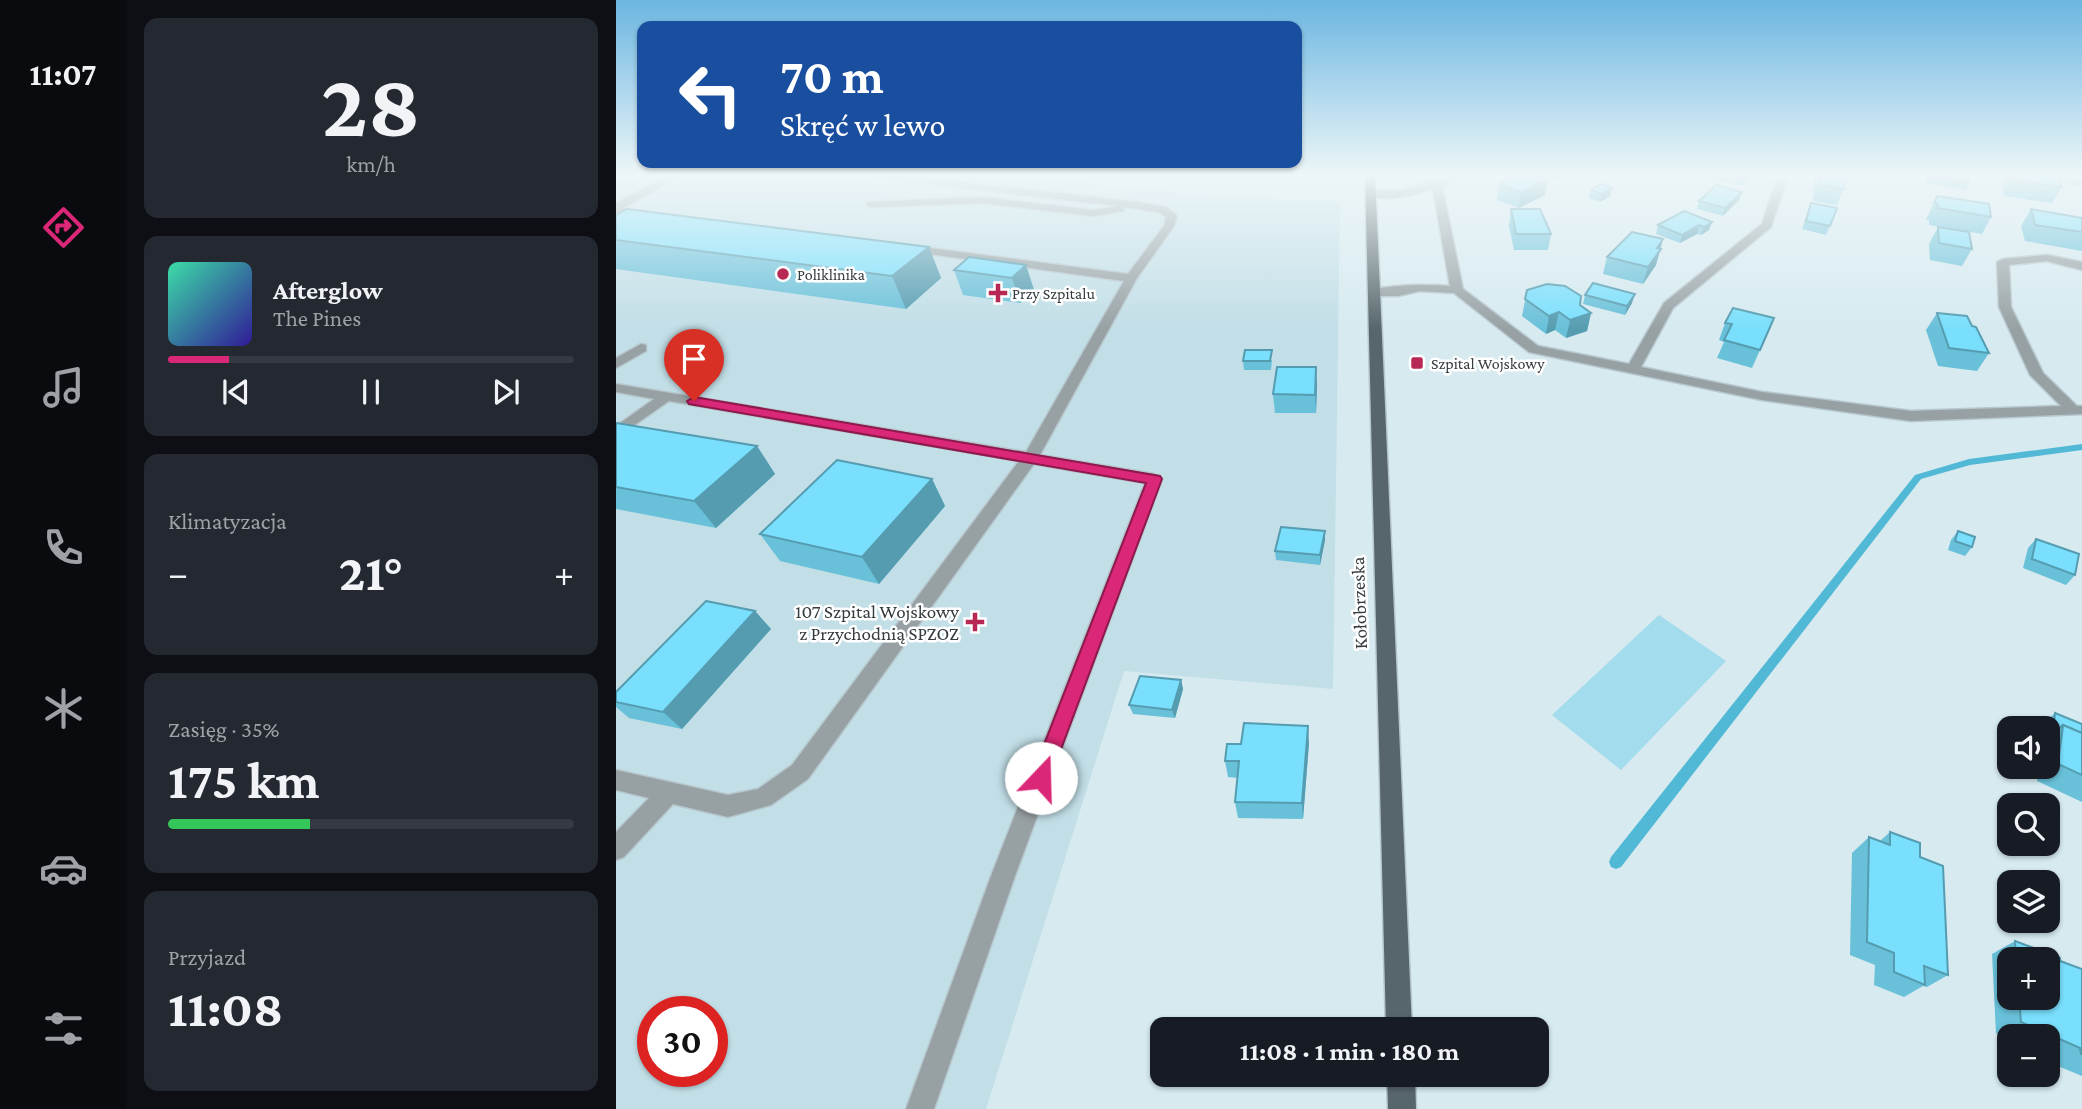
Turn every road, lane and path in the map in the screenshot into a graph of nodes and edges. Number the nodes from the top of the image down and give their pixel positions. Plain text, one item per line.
1 (1168, 227) edge
2 (1372, 227) edge
3 (1445, 227) edge
4 (1765, 227) edge
5 (893, 246) edge
6 (2082, 266) edge
7 (1131, 278) junction
8 (1457, 290) junction
9 (1373, 293) junction
10 (640, 348) dead end
11 (616, 364) edge
12 (1633, 369) junction
13 (616, 388) edge
14 (667, 396) junction
15 (2078, 411) edge
16 (616, 433) edge
17 (1030, 458) junction
18 (616, 780) edge
19 (669, 792) junction
20 (616, 849) edge
21 (1399, 1017) edge
22 (1401, 1087) edge
23 (920, 1109) edge
24 (1402, 1109) edge

1 - 7 street
2 - 9 main road, Kołobrzeska
3 - 8 street
4 - 12 street
5 - 7 street
6 - 15 street
7 - 17 street
8 - 9 street
8 - 12 street
9 - 21 main road, Kołobrzeska
10 - 11 street
12 - 15 street
13 - 14 street
14 - 16 street
14 - 17 street
17 - 19 street
17 - 23 street
18 - 19 street
19 - 20 street
22 - 24 main road

